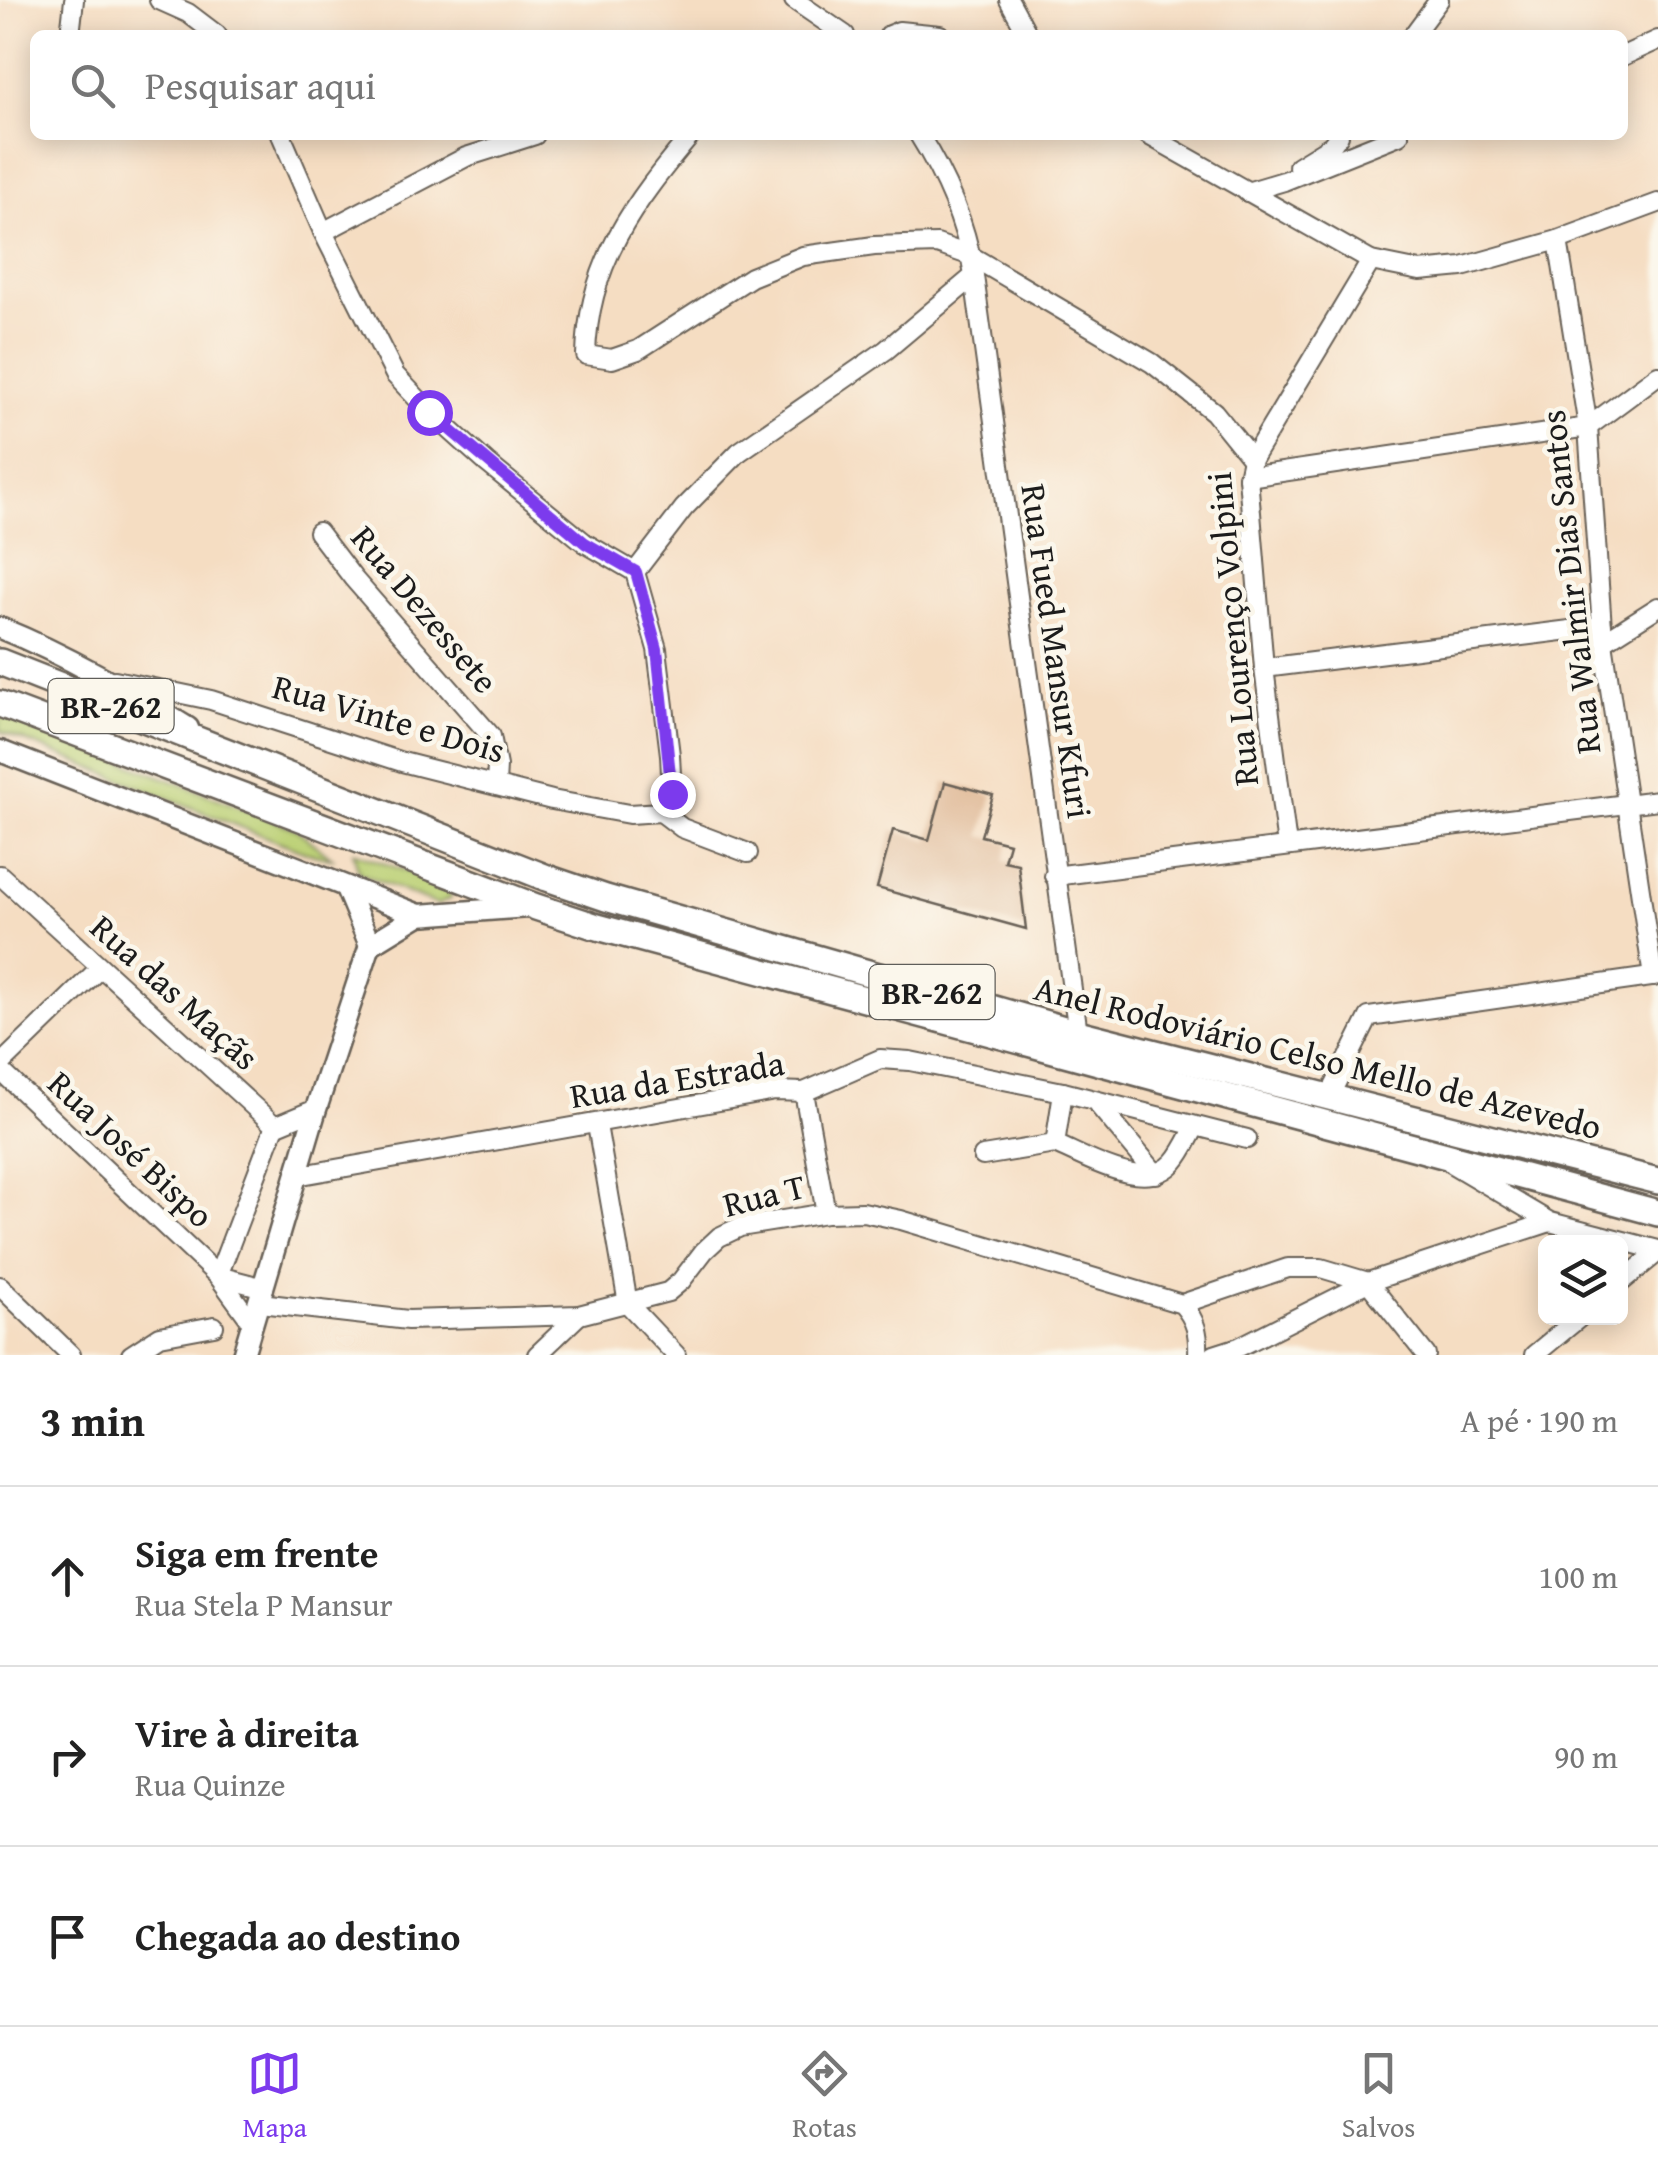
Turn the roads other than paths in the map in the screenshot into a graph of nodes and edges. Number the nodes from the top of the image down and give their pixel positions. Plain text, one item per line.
1 (74, 0) edge
2 (159, 0) edge
3 (794, 0) edge
4 (1008, 0) edge
5 (1439, 0) edge
6 (71, 30) edge
7 (211, 30) edge
8 (838, 30) edge
9 (1025, 30) edge
10 (1417, 30) edge
11 (1658, 40) edge
12 (1628, 54) edge
13 (283, 140) edge
14 (518, 140) edge
15 (687, 140) edge
16 (922, 140) edge
17 (1157, 140) edge
18 (1336, 140) edge
19 (1385, 140) edge
20 (1284, 180) junction
21 (1247, 192) junction
22 (1658, 203) edge
23 (322, 232) junction
24 (1558, 240) junction
25 (971, 256) junction
26 (1371, 261) junction
27 (974, 276) junction
28 (1658, 375) edge
29 (1588, 428) junction
30 (1250, 468) junction
31 (318, 532) dead end
32 (636, 572) junction
33 (1658, 607) edge
34 (0, 628) edge
35 (1602, 634) junction
36 (0, 662) edge
37 (1264, 668) junction
38 (101, 674) junction
39 (0, 704) edge
40 (222, 749) junction
41 (0, 751) edge
42 (496, 784) junction
43 (1658, 800) edge
44 (1628, 804) junction
45 (661, 812) junction
46 (1286, 846) junction
47 (748, 853) dead end
48 (0, 875) edge
49 (1054, 876) junction
50 (346, 888) junction
51 (536, 907) junction
52 (419, 915) junction
53 (370, 945) junction
54 (100, 968) junction
55 (1655, 977) edge
56 (1078, 1033) junction
57 (0, 1067) edge
58 (804, 1092) junction
59 (1063, 1092) junction
60 (1328, 1097) junction
61 (1095, 1100) junction
62 (316, 1110) junction
63 (597, 1125) junction
64 (275, 1126) junction
65 (1195, 1127) junction
66 (1247, 1139) dead end
67 (1054, 1144) junction
68 (983, 1156) dead end
69 (1438, 1156) junction
70 (1156, 1174) junction
71 (296, 1176) junction
72 (1658, 1181) edge
73 (826, 1213) junction
74 (1658, 1213) edge
75 (1550, 1222) junction
76 (1658, 1251) edge
77 (218, 1276) junction
78 (1628, 1276) edge
79 (1368, 1282) junction
80 (0, 1286) edge
81 (262, 1295) junction
82 (628, 1304) junction
83 (1182, 1304) junction
84 (578, 1315) junction
85 (253, 1324) junction
86 (1570, 1325) edge
87 (214, 1326) dead end
88 (71, 1355) edge
89 (131, 1355) edge
90 (243, 1355) edge
91 (537, 1355) edge
92 (676, 1355) edge
93 (1198, 1355) edge
94 (1214, 1355) edge
95 (1426, 1355) edge
96 (1534, 1355) edge

1 - 6 street
2 - 7 street
3 - 8 street
4 - 9 street
5 - 10 street
11 - 12 street
13 - 23 street
14 - 23 street
15 - 25 street, Rua Lourenço Volpini
16 - 25 street, Rua Fued Mansur Kfuri
17 - 21 street
18 - 20 street
19 - 20 street
20 - 21 street
21 - 26 street
22 - 24 street
23 - 32 street
24 - 26 street
24 - 29 street, Rua Walmir Dias Santos
25 - 27 street, Rua Fued Mansur Kfuri
25 - 30 street, Rua Lourenço Volpini
26 - 30 street
27 - 32 street
27 - 49 street, Rua Fued Mansur Kfuri
28 - 29 street
29 - 30 street
29 - 35 street, Rua Walmir Dias Santos
30 - 37 street, Rua Lourenço Volpini
31 - 42 street, Rua Dezessete
32 - 45 street
33 - 35 street
34 - 38 main road, Anel Rodoviário Celso Mello de Azevedo
35 - 37 street
35 - 44 street, Rua Walmir Dias Santos
36 - 40 highway, Anel Rodoviário Celso Mello de Azevedo / BR-262
37 - 46 street, Rua Lourenço Volpini
38 - 40 main road, Anel Rodoviário Celso Mello de Azevedo
38 - 42 street, Rua Vinte e Dois
39 - 51 highway, Anel Rodoviário Celso Mello de Azevedo / BR-262
40 - 56 highway, Anel Rodoviário Celso Mello de Azevedo / BR-262
41 - 50 main road, Anel Rodoviário Celso Mello de Azevedo
42 - 45 street, Rua Vinte e Dois
43 - 44 street
44 - 46 street
44 - 55 street, Rua Walmir Dias Santos
45 - 47 street
46 - 49 street
48 - 54 street, Rua das Maçãs
49 - 56 street, Rua Fued Mansur Kfuri
50 - 52 main road, Anel Rodoviário Celso Mello de Azevedo
50 - 53 main road
51 - 52 main road, Anel Rodoviário Celso Mello de Azevedo
51 - 69 highway, Anel Rodoviário Celso Mello de Azevedo / BR-262
52 - 53 main road
53 - 62 main road
54 - 57 street
54 - 64 street, Rua das Maçãs
55 - 60 street
56 - 60 highway, Anel Rodoviário Celso Mello de Azevedo / BR-262
57 - 77 street, Rua José Bispo
58 - 59 street, Rua da Estrada
58 - 63 street, Rua da Estrada
58 - 73 street
59 - 61 street, Rua da Estrada
59 - 67 street
60 - 72 highway, Anel Rodoviário Celso Mello de Azevedo / BR-262
61 - 65 street, Rua da Estrada
61 - 70 street
62 - 64 street
62 - 71 main road
63 - 71 street, Rua da Estrada
63 - 82 street
64 - 77 street
65 - 66 street, Rua da Estrada
65 - 70 street
67 - 68 street
67 - 70 street
69 - 74 highway, Anel Rodoviário Celso Mello de Azevedo / BR-262
69 - 75 street
71 - 81 main road
73 - 82 street, Rua T
73 - 83 street, Rua T
75 - 76 street
75 - 79 street
76 - 78 street
77 - 81 street, Rua José Bispo
77 - 85 street, Rua José Bispo
79 - 83 street
79 - 94 street
79 - 95 street
80 - 88 street
81 - 84 street, Rua T
81 - 85 main road
82 - 84 street, Rua T
82 - 92 street
83 - 93 street
84 - 91 street
85 - 90 main road
86 - 96 street
87 - 89 street

